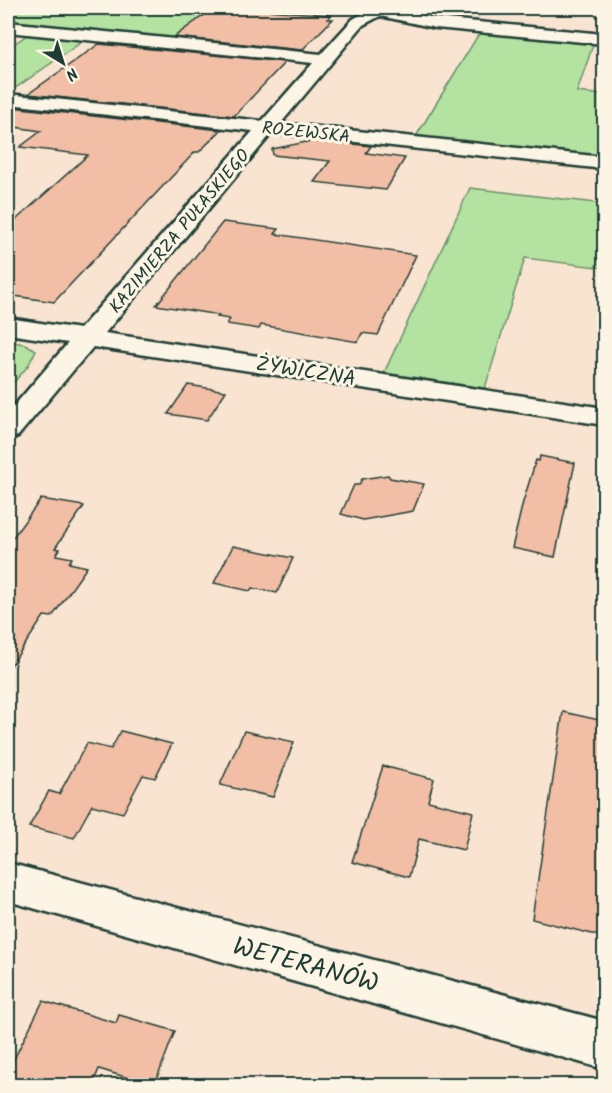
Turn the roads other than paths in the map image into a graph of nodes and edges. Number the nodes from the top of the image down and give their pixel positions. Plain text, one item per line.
1 (442, 8) edge
2 (371, 9) edge
3 (430, 21) junction
4 (8, 27) edge
5 (604, 39) edge
6 (325, 58) junction
7 (8, 99) edge
8 (266, 127) junction
9 (604, 163) edge
10 (8, 326) edge
11 (88, 338) junction
12 (604, 417) edge
13 (8, 430) edge
14 (8, 882) edge
15 (604, 1045) edge

1 - 3 street
2 - 3 street
2 - 6 street, KAZIMIERZA PUŁASKIEGO
3 - 5 street
4 - 6 street
6 - 8 street, KAZIMIERZA PUŁASKIEGO
7 - 8 street, ROZEWSKA
8 - 9 street, ROZEWSKA
8 - 11 street, KAZIMIERZA PUŁASKIEGO
10 - 11 street, ŻYWICZNA
11 - 12 street, ŻYWICZNA
11 - 13 street, KAZIMIERZA PUŁASKIEGO
14 - 15 street, WETERANÓW

